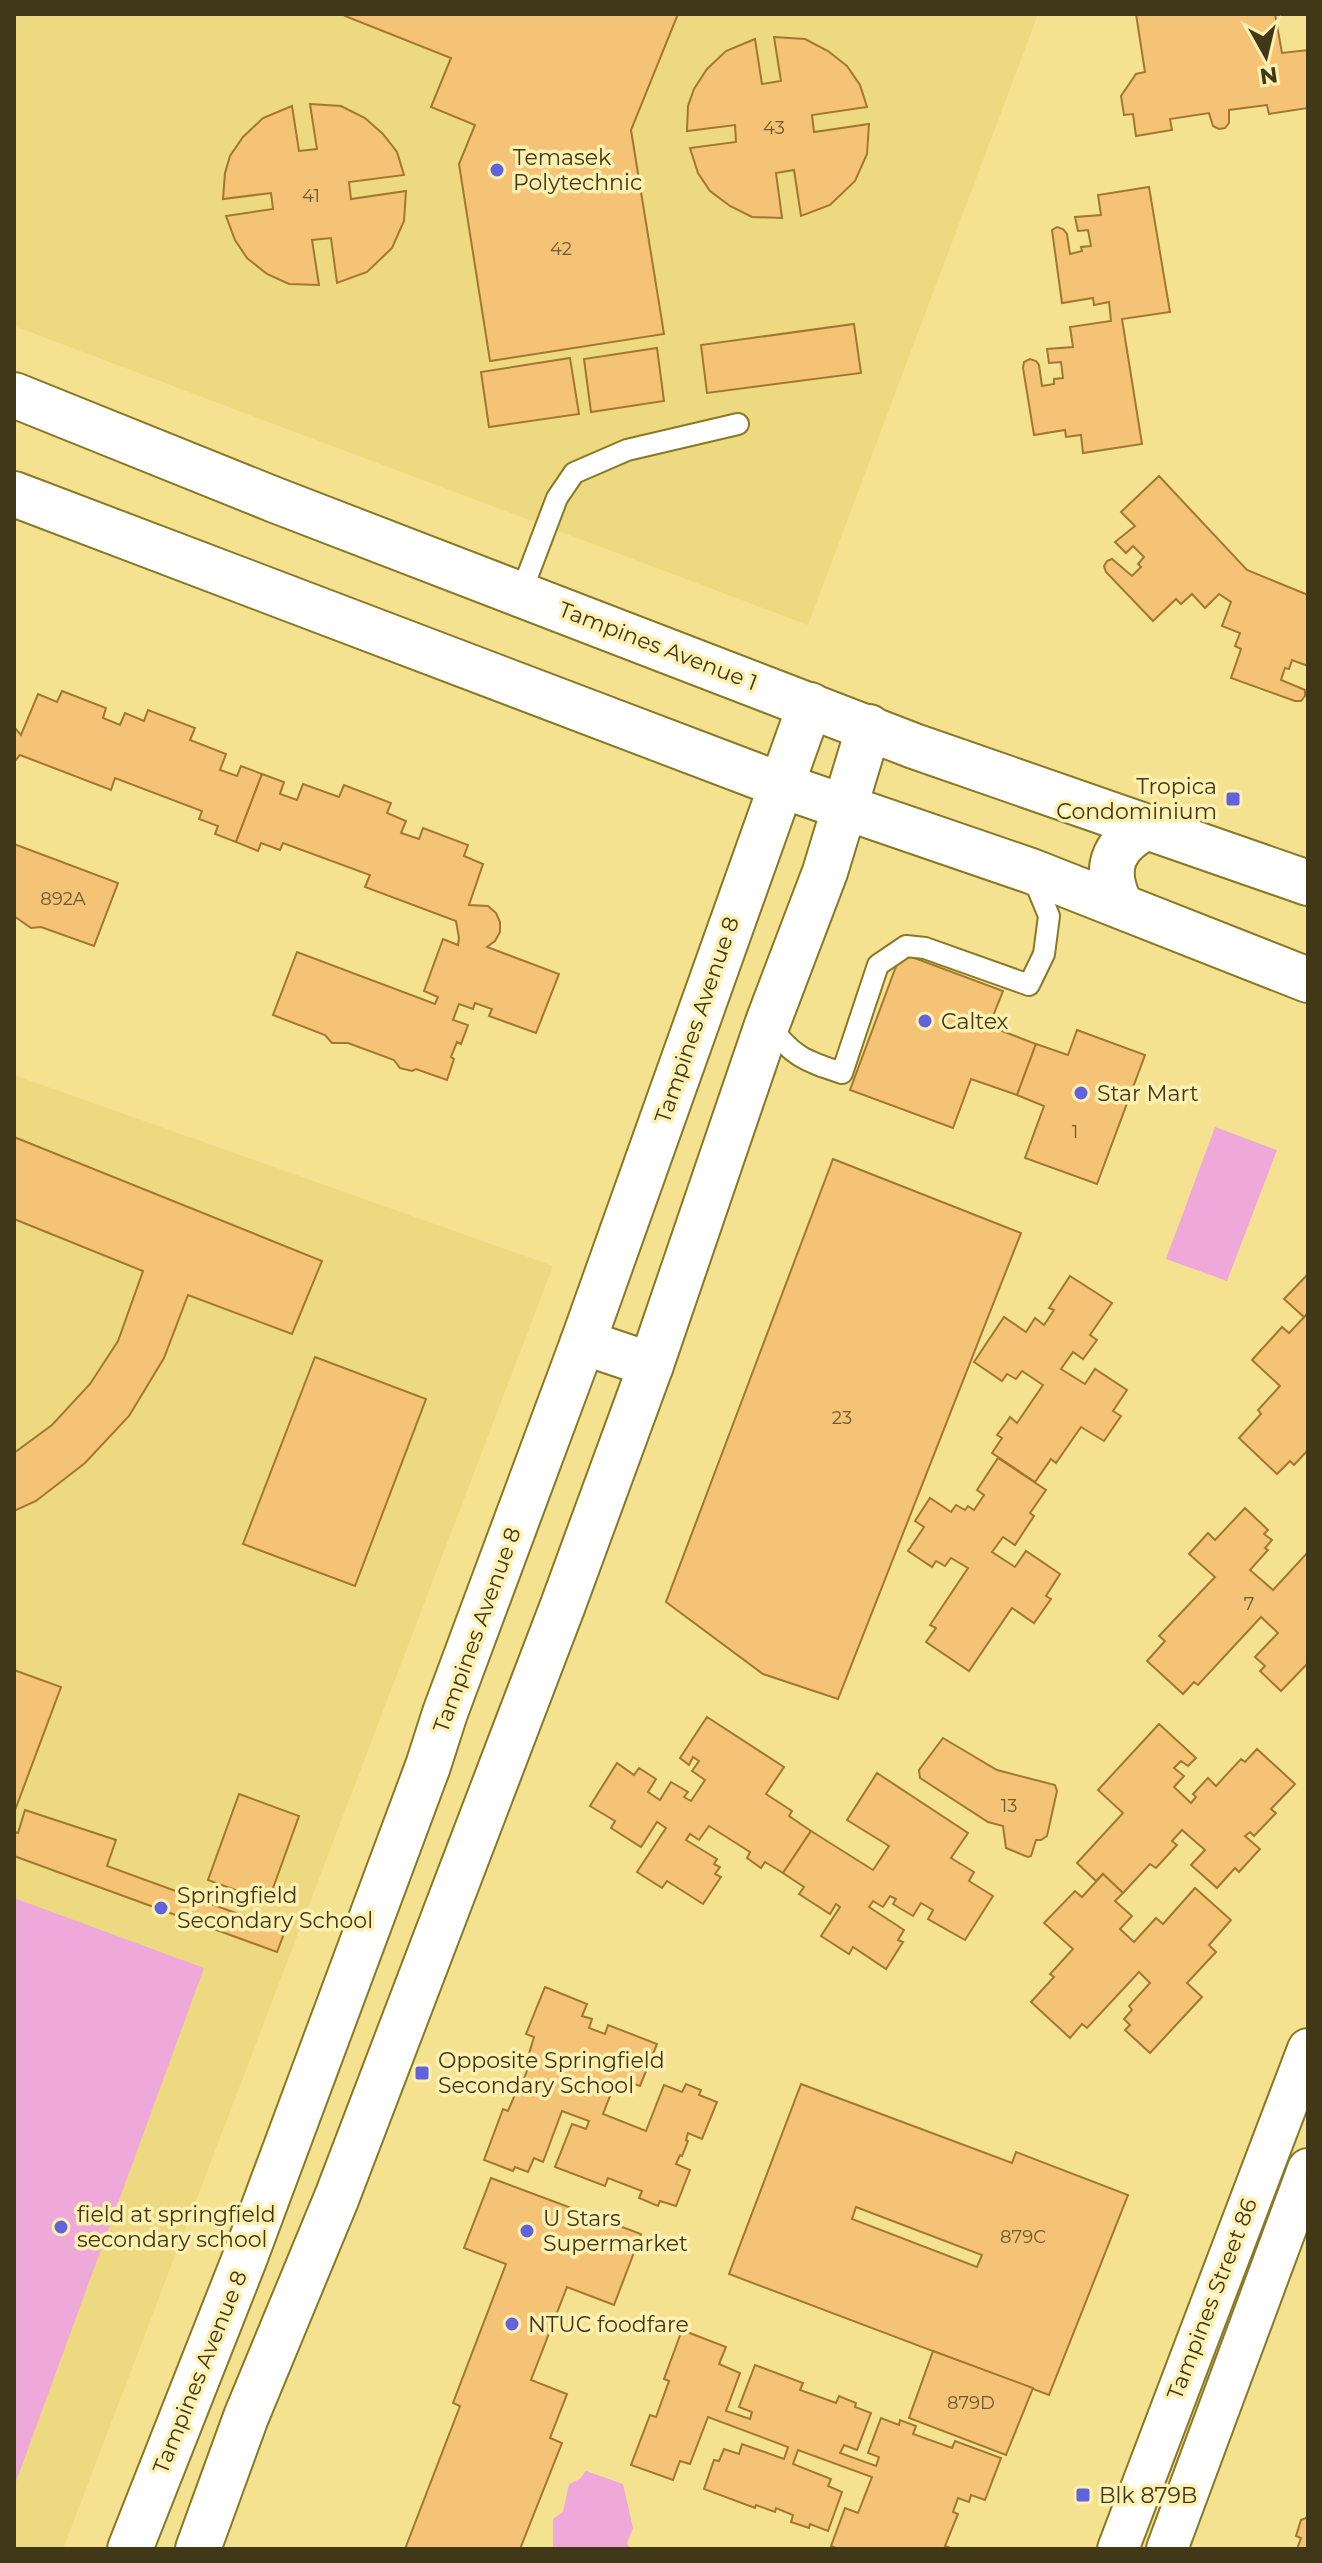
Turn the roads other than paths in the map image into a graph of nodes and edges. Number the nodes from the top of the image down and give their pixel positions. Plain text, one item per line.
1 (14, 395) edge
2 (738, 424) dead end
3 (14, 494) edge
4 (521, 593) junction
5 (810, 705) junction
6 (869, 727) junction
7 (783, 786) junction
8 (845, 808) junction
9 (1147, 827) junction
10 (1031, 871) junction
11 (1308, 883) edge
12 (1121, 906) junction
13 (1308, 980) edge
14 (768, 1022) junction
15 (583, 1342) junction
16 (651, 1365) junction
17 (1308, 2049) edge
18 (1308, 2169) edge
19 (130, 2549) edge
20 (198, 2549) edge
21 (1118, 2549) edge
22 (1167, 2549) edge

1 - 4 street, Tampines Avenue 1
2 - 4 lane
3 - 7 street
4 - 5 street, Tampines Avenue 1
5 - 6 street, Tampines Avenue 1
5 - 7 street, Tampines Avenue 8
6 - 8 street
6 - 9 street, Tampines Avenue 1
7 - 8 street
7 - 15 street, Tampines Avenue 8
8 - 10 street
8 - 14 street
9 - 11 street, Tampines Avenue 1
9 - 12 street
10 - 12 street
10 - 14 lane
12 - 13 street
14 - 16 street
15 - 16 street
15 - 19 street, Tampines Avenue 8
16 - 20 street
17 - 21 street, Tampines Street 86
18 - 22 street, Tampines Street 86

